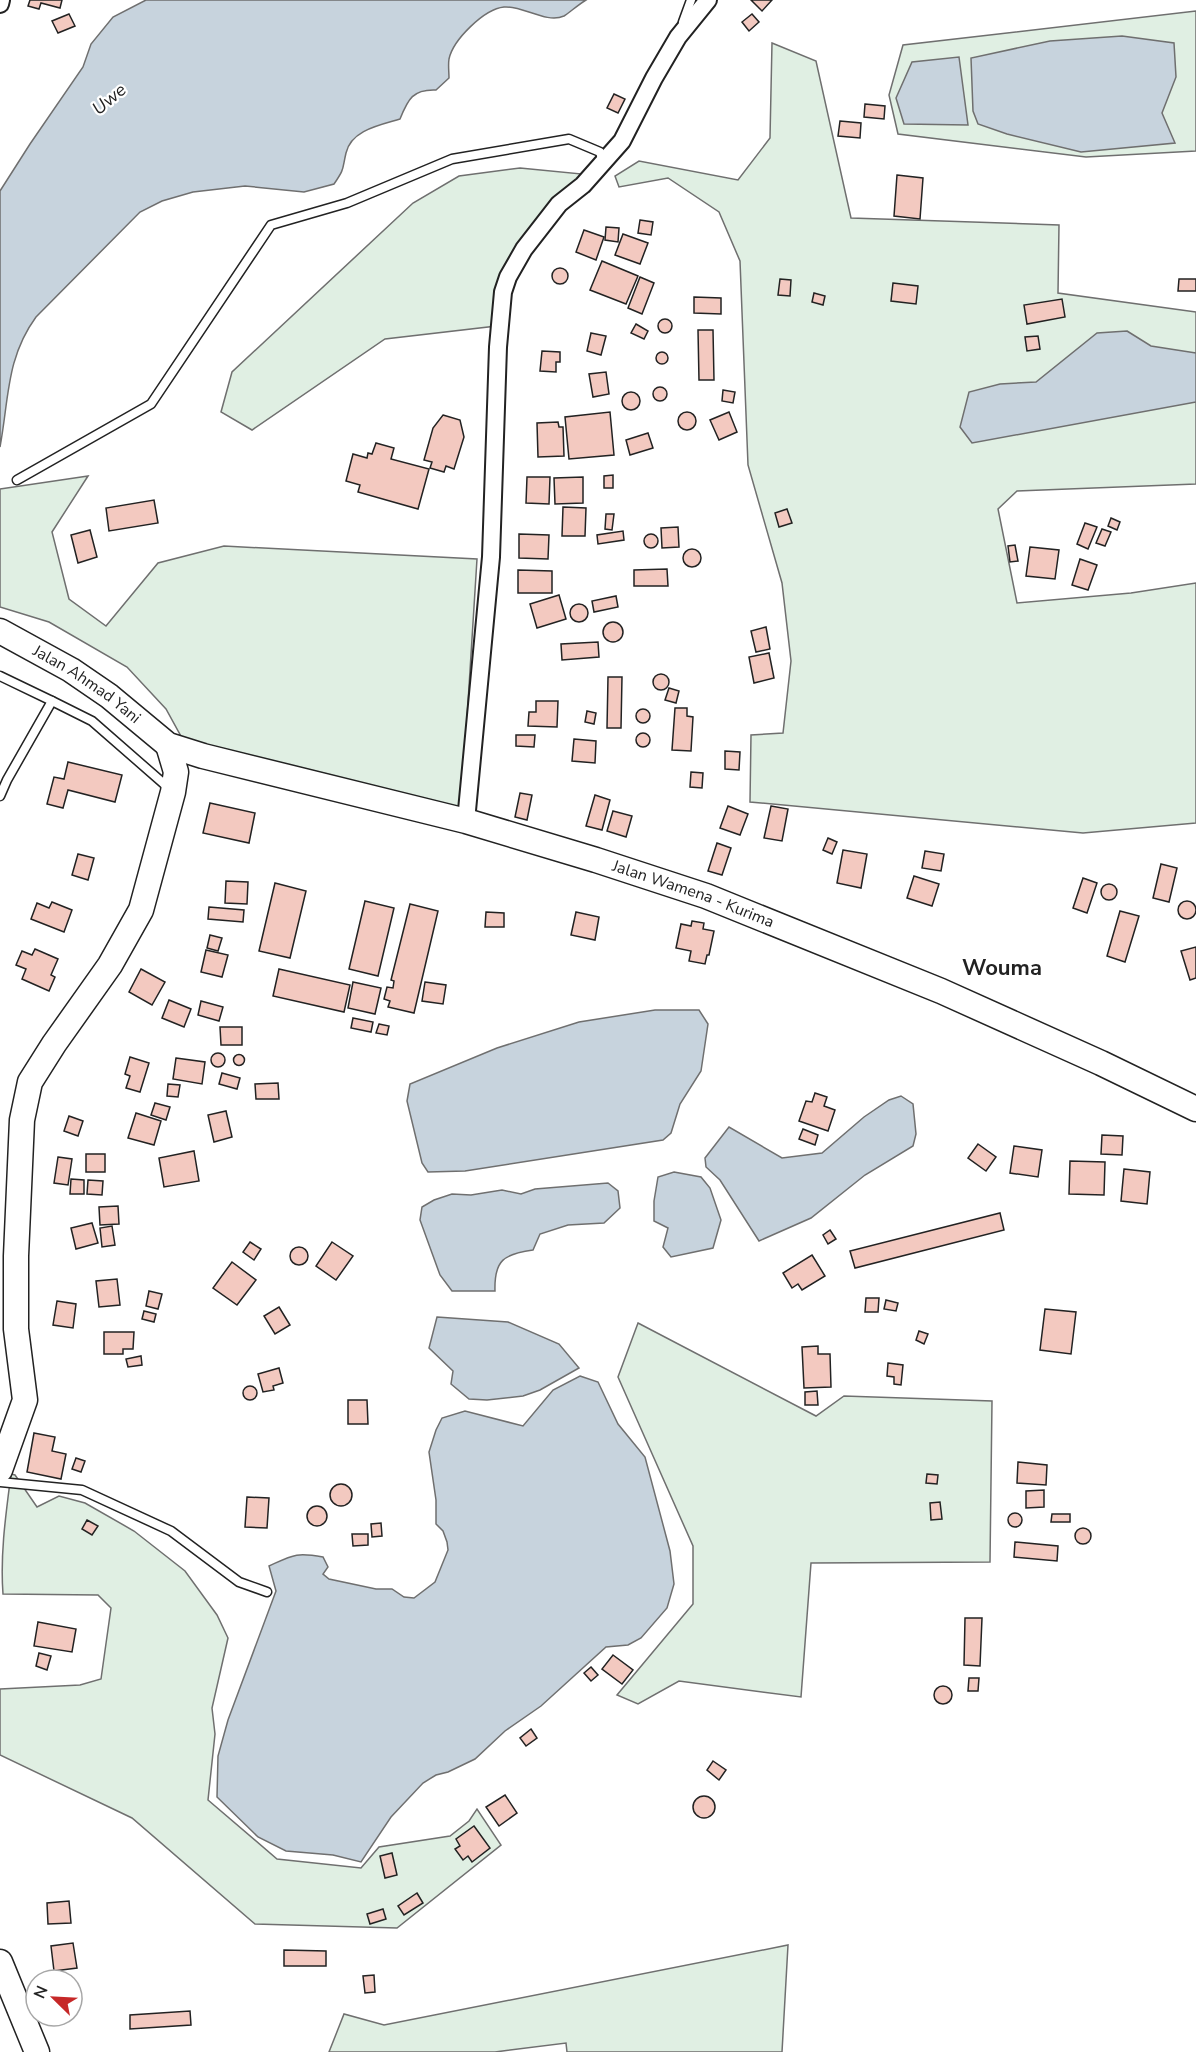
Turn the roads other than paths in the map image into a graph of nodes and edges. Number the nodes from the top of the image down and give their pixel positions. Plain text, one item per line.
1 (691, 0) edge
2 (708, 0) edge
3 (678, 37) junction
4 (603, 163) junction
5 (17, 480) dead end
6 (4, 633) edge
7 (0, 676) edge
8 (52, 701) junction
9 (168, 745) junction
10 (173, 792) junction
11 (0, 796) edge
12 (466, 821) junction
13 (1196, 1109) edge
14 (0, 1470) edge
15 (0, 1482) edge
16 (267, 1592) dead end
17 (0, 1962) edge
18 (37, 2052) edge

1 - 3 lane
2 - 3 street
3 - 4 street
4 - 5 lane
4 - 12 street
6 - 9 main road, Jalan Ahmad Yani
7 - 8 lane
8 - 10 lane
8 - 11 lane
9 - 10 main road
9 - 12 main road, Jalan Wamena - Kurima
10 - 14 main road
12 - 13 main road, Jalan Wamena - Kurima
15 - 16 lane
17 - 18 main road

